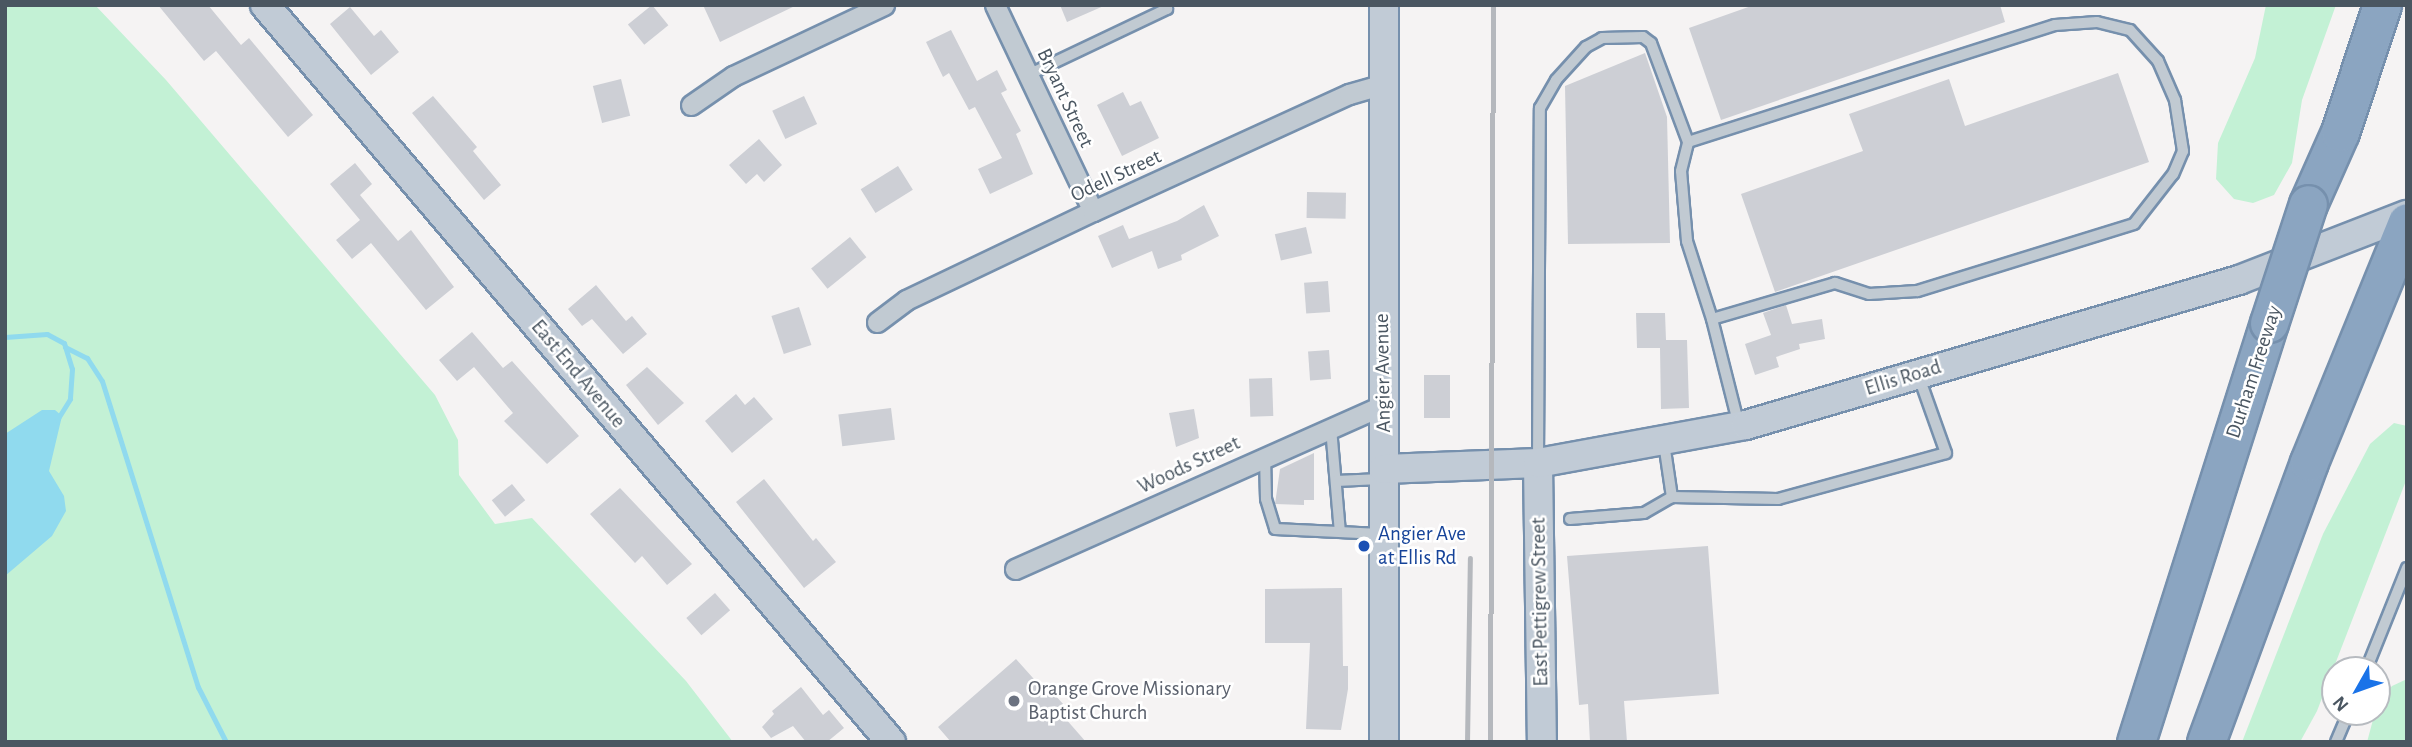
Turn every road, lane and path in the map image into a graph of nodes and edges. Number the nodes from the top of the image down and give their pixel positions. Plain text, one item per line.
1 (265, 5) edge
2 (884, 5) edge
3 (995, 5) edge
4 (1166, 5) edge
5 (1384, 5) edge
6 (2361, 5) edge
7 (2382, 5) edge
8 (1030, 74) junction
9 (1381, 85) junction
10 (691, 105) dead end
11 (2340, 132) junction
12 (1688, 142) junction
13 (1093, 211) junction
14 (2407, 215) edge
15 (2407, 222) edge
16 (1713, 319) junction
17 (877, 322) dead end
18 (1918, 373) junction
19 (1383, 405) junction
20 (1331, 425) junction
21 (1739, 426) junction
22 (1664, 442) junction
23 (1265, 455) junction
24 (1538, 463) junction
25 (1384, 474) junction
26 (1336, 481) junction
27 (1672, 497) junction
28 (1570, 519) dead end
29 (1339, 532) junction
30 (1385, 534) junction
31 (2407, 568) edge
32 (1015, 569) dead end
33 (2372, 656) edge
34 (891, 742) edge
35 (1384, 742) edge
36 (1542, 742) edge
37 (2136, 742) edge
38 (2206, 742) edge

1 - 34 main road, East End Avenue
2 - 10 street
3 - 8 street, Bryant Street
4 - 8 lane
5 - 9 main road, Angier Avenue
6 - 11 highway
7 - 11 highway, Durham Freeway
8 - 13 street, Bryant Street
9 - 13 street, Odell Street
9 - 19 main road, Angier Avenue
11 - 37 highway, Durham Freeway, bridge
12 - 16 lane
12 - 16 lane
12 - 24 lane
13 - 17 street, Odell Street
14 - 18 main road, Ellis Road
15 - 38 highway
16 - 21 lane
18 - 21 main road, Ellis Road
18 - 27 lane
19 - 20 street, Woods Street
19 - 25 main road, Angier Avenue
20 - 23 street, Woods Street
20 - 26 lane
21 - 22 main road, Ellis Road
22 - 24 main road, Ellis Road
22 - 27 lane
23 - 29 lane
23 - 32 street, Woods Street
24 - 25 main road, Ellis Road
24 - 36 main road, East Pettigrew Street
25 - 26 lane
25 - 30 main road, Angier Avenue
26 - 29 lane
27 - 28 lane
29 - 30 lane
30 - 35 main road, Angier Avenue
31 - 33 lane

